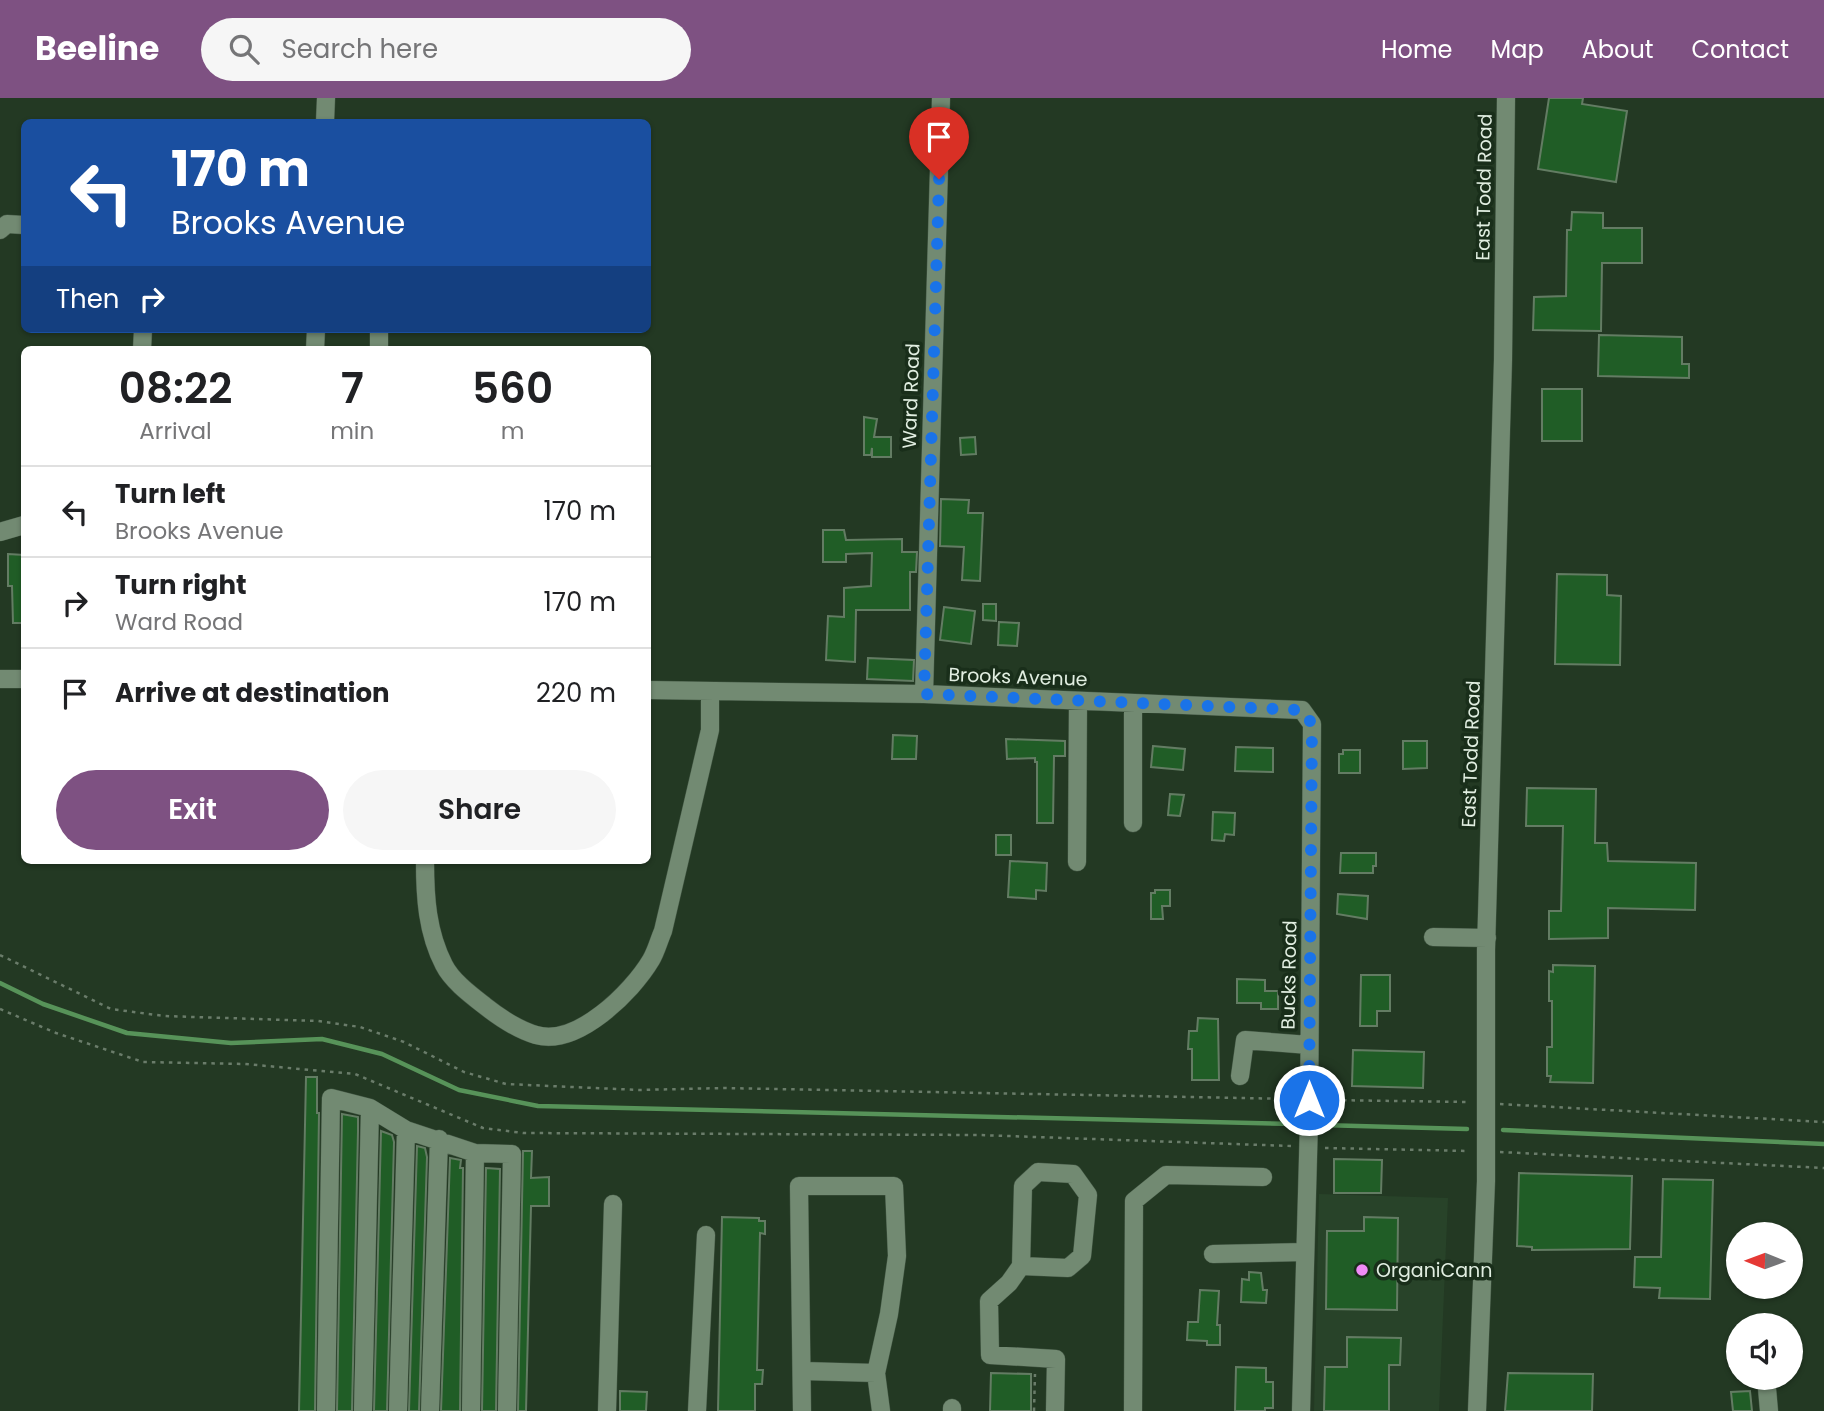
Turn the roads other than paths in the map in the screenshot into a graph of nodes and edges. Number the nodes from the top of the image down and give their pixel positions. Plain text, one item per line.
1 (326, 98) edge
2 (941, 98) edge
3 (1506, 98) edge
4 (325, 119) edge
5 (21, 225) edge
6 (0, 230) edge
7 (21, 526) edge
8 (0, 534) edge
9 (0, 678) edge
10 (21, 679) edge
11 (651, 690) edge
12 (710, 691) junction
13 (924, 694) junction
14 (1078, 701) junction
15 (1133, 703) junction
16 (1302, 710) joint
17 (1133, 823) dead end
18 (1077, 862) dead end
19 (425, 864) edge
20 (1433, 937) dead end
21 (1487, 938) junction
22 (1309, 1045) junction
23 (1240, 1076) dead end
24 (370, 1108) junction
25 (406, 1130) junction
26 (439, 1139) junction
27 (475, 1153) junction
28 (1263, 1178) dead end
29 (613, 1204) dead end
30 (706, 1235) dead end
31 (1305, 1252) junction
32 (1213, 1254) dead end
33 (1021, 1266) junction
34 (803, 1371) junction
35 (876, 1373) junction
36 (1767, 1390) edge
37 (326, 1411) edge
38 (363, 1411) edge
39 (398, 1411) edge
40 (430, 1411) edge
41 (471, 1411) edge
42 (507, 1411) edge
43 (607, 1411) edge
44 (697, 1411) edge
45 (802, 1411) edge
46 (881, 1411) edge
47 (1055, 1411) edge
48 (1133, 1411) edge
49 (1301, 1411) edge
50 (1477, 1411) edge
51 (1769, 1411) edge

1 - 4 street
2 - 13 street, Ward Road
3 - 21 street, East Todd Road
5 - 6 street
7 - 8 street
9 - 10 street
11 - 12 street, Brooks Avenue
12 - 13 street, Brooks Avenue
12 - 19 street
13 - 14 street, Brooks Avenue
14 - 15 street, Brooks Avenue
14 - 18 street
15 - 16 street, Brooks Avenue
15 - 17 street
16 - 22 street, Bucks Road
20 - 21 street
21 - 50 street, East Todd Road
22 - 23 street
22 - 31 street, Bucks Road
24 - 25 street
24 - 37 street
24 - 38 street
25 - 26 street
25 - 39 street
26 - 27 street
26 - 40 street
27 - 41 street
27 - 42 street
28 - 48 street
29 - 43 street
30 - 44 street
31 - 32 street
31 - 49 street, Bucks Road
33 - 33 street
33 - 47 street
34 - 35 street
34 - 35 street
34 - 45 street
35 - 46 street
36 - 51 street

